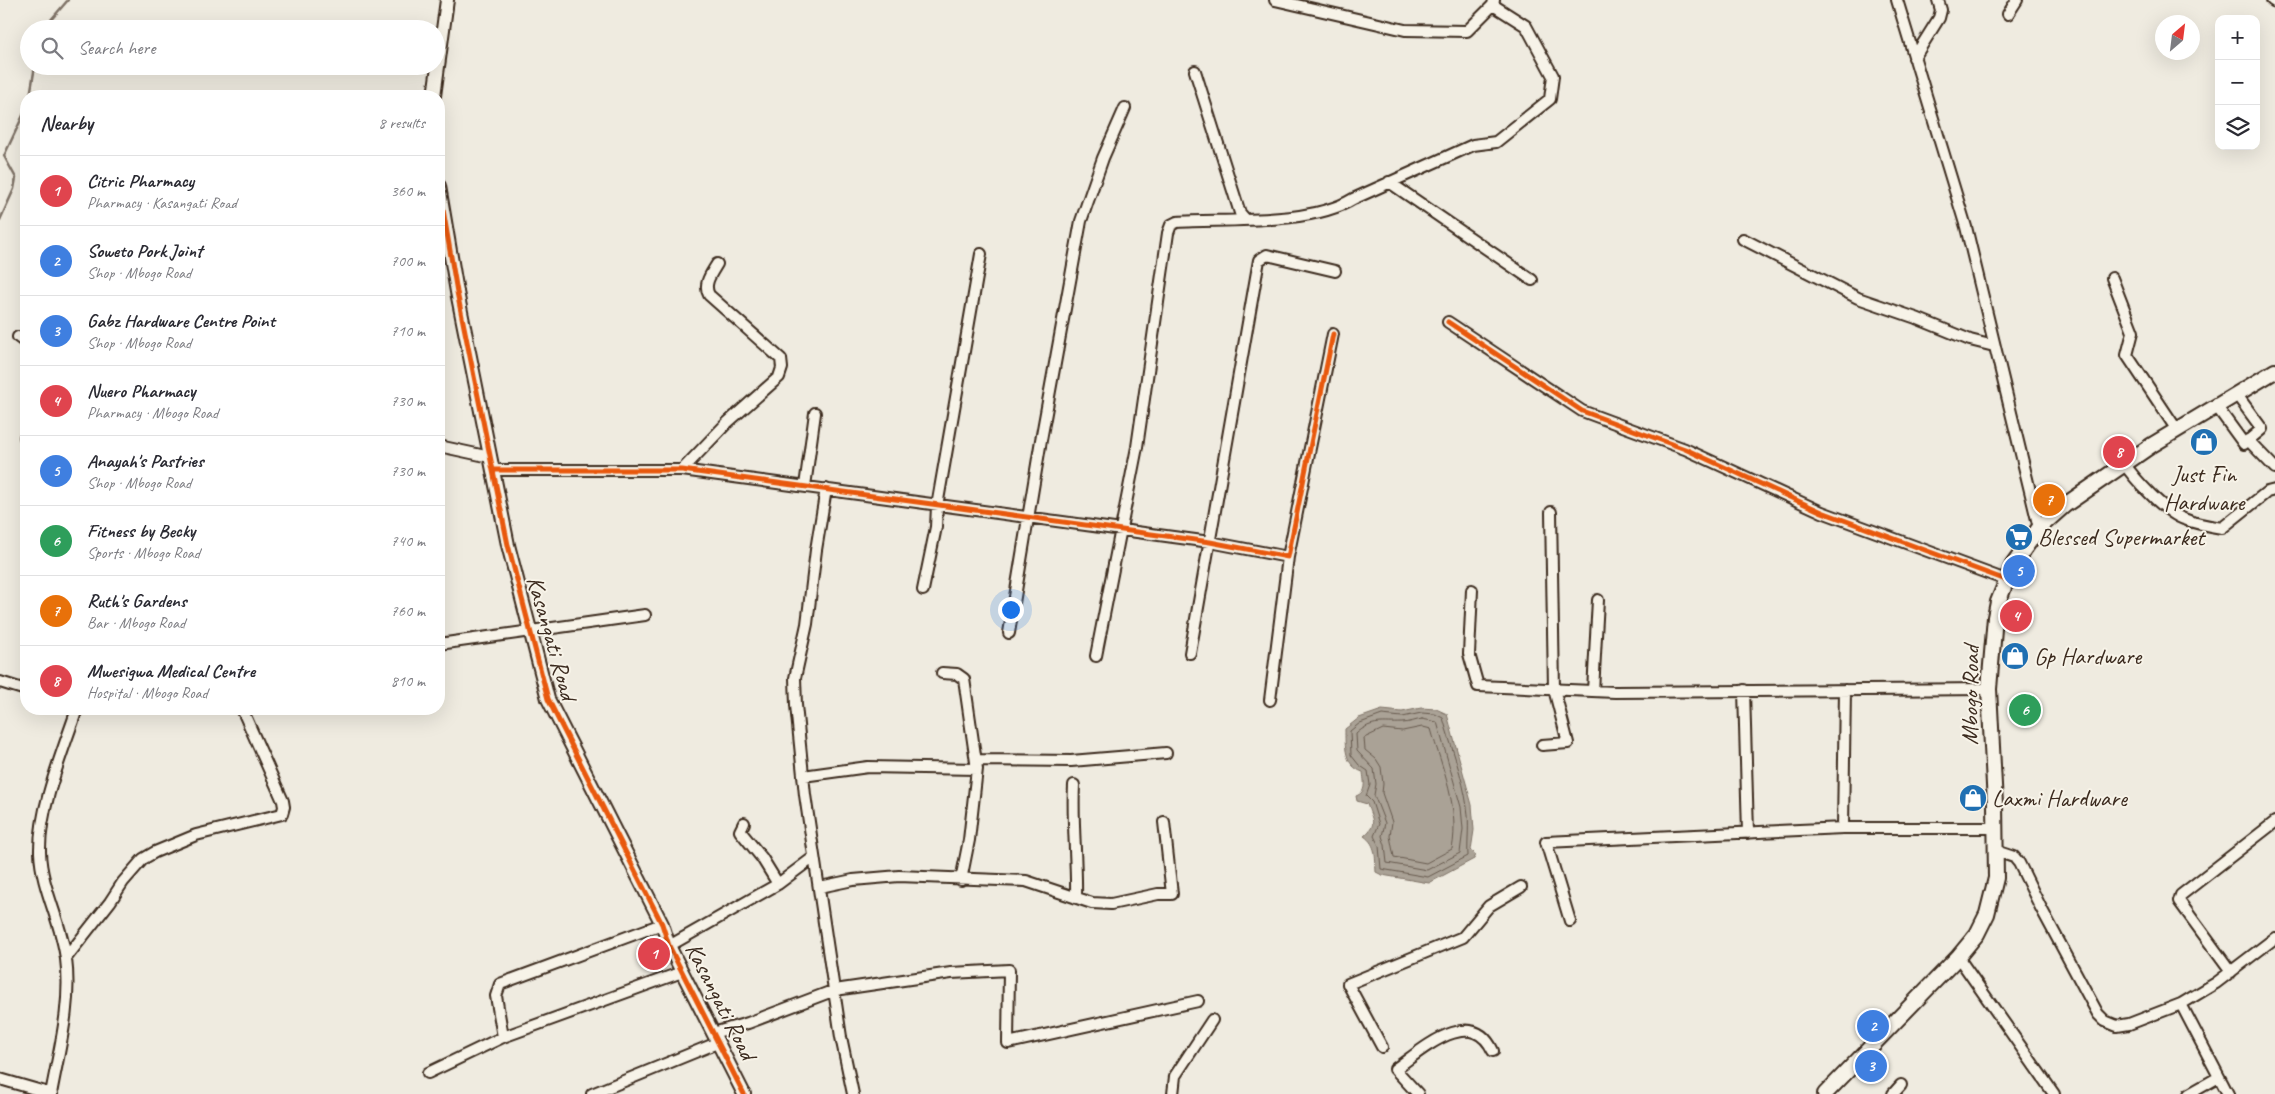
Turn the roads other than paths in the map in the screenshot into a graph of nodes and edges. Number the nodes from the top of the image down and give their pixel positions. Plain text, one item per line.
1 (447, 0) edge
2 (1275, 0) edge
3 (1897, 0) edge
4 (1938, 0) edge
5 (2017, 0) edge
6 (1493, 2) edge
7 (2008, 14) dead end
8 (444, 20) edge
9 (1914, 58) junction
10 (1195, 71) dead end
11 (437, 75) edge
12 (435, 90) edge
13 (1125, 108) dead end
14 (1389, 182) junction
15 (1246, 220) junction
16 (445, 221) edge
17 (1743, 240) dead end
18 (981, 254) dead end
19 (717, 264) dead end
20 (1335, 271) dead end
21 (2112, 278) dead end
22 (1532, 280) dead end
23 (1448, 322) dead end
24 (1333, 334) dead end
25 (1994, 346) junction
26 (2275, 371) edge
27 (2237, 395) junction
28 (2217, 407) junction
29 (815, 414) dead end
30 (2177, 430) junction
31 (2248, 440) junction
32 (445, 447) edge
33 (490, 457) junction
34 (2124, 463) junction
35 (2275, 468) edge
36 (494, 470) junction
37 (682, 470) junction
38 (805, 486) junction
39 (826, 490) junction
40 (2275, 490) edge
41 (937, 506) junction
42 (1551, 512) dead end
43 (1028, 517) junction
44 (2039, 528) junction
45 (1120, 529) junction
46 (1210, 542) junction
47 (1288, 557) junction
48 (2006, 580) junction
49 (923, 590) dead end
50 (1472, 590) dead end
51 (1598, 600) dead end
52 (645, 614) dead end
53 (531, 632) junction
54 (1009, 633) dead end
55 (445, 643) edge
56 (1190, 653) dead end
57 (1096, 656) dead end
58 (942, 672) dead end
59 (0, 682) edge
60 (20, 688) edge
61 (1554, 689) junction
62 (1989, 689) junction
63 (1744, 690) junction
64 (1845, 690) junction
65 (1593, 691) junction
66 (1270, 700) dead end
67 (74, 715) edge
68 (245, 715) edge
69 (1542, 745) dead end
70 (1166, 754) dead end
71 (977, 765) junction
72 (803, 776) junction
73 (1074, 785) dead end
74 (1164, 822) dead end
75 (2275, 822) edge
76 (744, 824) dead end
77 (1843, 828) junction
78 (1995, 828) junction
79 (1748, 833) junction
80 (1996, 851) junction
81 (814, 857) junction
82 (961, 880) junction
83 (778, 884) junction
84 (1521, 887) dead end
85 (820, 888) junction
86 (1076, 898) junction
87 (1570, 921) dead end
88 (662, 924) junction
89 (2275, 938) edge
90 (669, 946) junction
91 (1958, 957) junction
92 (66, 958) junction
93 (682, 972) junction
94 (2231, 972) junction
95 (835, 990) junction
96 (1198, 1002) dead end
97 (2182, 1004) junction
98 (1212, 1020) dead end
99 (503, 1037) junction
100 (715, 1038) junction
101 (1382, 1047) dead end
102 (1493, 1050) dead end
103 (428, 1073) dead end
104 (2219, 1077) junction
105 (0, 1079) edge
106 (1901, 1085) dead end
107 (52, 1094) edge
108 (592, 1094) edge
109 (744, 1094) edge
110 (853, 1094) edge
111 (1173, 1094) edge
112 (1418, 1094) edge
113 (1825, 1094) edge
114 (1892, 1094) edge
115 (2054, 1094) edge
116 (2189, 1094) edge
117 (2228, 1094) edge

1 - 8 street
2 - 6 street
3 - 9 street
4 - 9 street
5 - 7 street
6 - 14 street
9 - 25 street
10 - 15 street
11 - 12 street
13 - 43 street
14 - 15 street
14 - 22 street
15 - 45 street
16 - 33 street, Kasangati Road
17 - 25 street
18 - 41 street
19 - 37 street
20 - 46 street
21 - 30 street
23 - 48 street
24 - 47 street
25 - 44 street
26 - 27 main road, Mbogo Road
27 - 28 main road, Mbogo Road
27 - 31 street
28 - 30 main road, Mbogo Road
28 - 31 street
29 - 38 street
30 - 34 main road, Mbogo Road
31 - 35 street
32 - 33 street
33 - 36 street, Kasangati Road
34 - 40 street
34 - 44 main road, Mbogo Road
36 - 37 street
36 - 53 street, Kasangati Road
37 - 38 street
38 - 39 street
39 - 41 street
39 - 72 street
41 - 43 street
41 - 49 street
42 - 61 street
43 - 45 street
43 - 54 street
44 - 48 main road, Mbogo Road
45 - 46 street
45 - 57 street
46 - 47 street
46 - 56 street
47 - 66 street
48 - 62 main road, Mbogo Road
50 - 61 street
51 - 65 street
52 - 53 street
53 - 55 street
53 - 88 street, Kasangati Road
58 - 71 street
59 - 60 street
61 - 65 street
61 - 69 street
62 - 64 street
62 - 78 main road, Mbogo Road
63 - 64 street
63 - 65 street
63 - 79 street
64 - 77 street
67 - 92 street
68 - 92 street
70 - 71 street
71 - 72 street
71 - 82 street
72 - 81 street
73 - 86 street
74 - 86 street
75 - 94 street
76 - 83 street
77 - 78 street
77 - 79 street
78 - 80 main road, Mbogo Road
79 - 87 street
80 - 91 main road, Mbogo Road
80 - 97 street
81 - 83 street
81 - 85 street
82 - 85 street
82 - 86 street
83 - 90 street
84 - 101 street
85 - 95 street
88 - 90 street, Kasangati Road
88 - 99 street
89 - 94 street
90 - 93 street, Kasangati Road
91 - 113 main road, Mbogo Road
91 - 115 street
92 - 107 street
93 - 99 street
93 - 100 street, Kasangati Road
94 - 97 street
95 - 96 street
95 - 100 street
95 - 110 street
97 - 104 street
98 - 111 street
99 - 103 street
100 - 108 street
100 - 109 street, Kasangati Road
102 - 112 street
104 - 116 street
104 - 117 street
105 - 107 street
106 - 114 street

